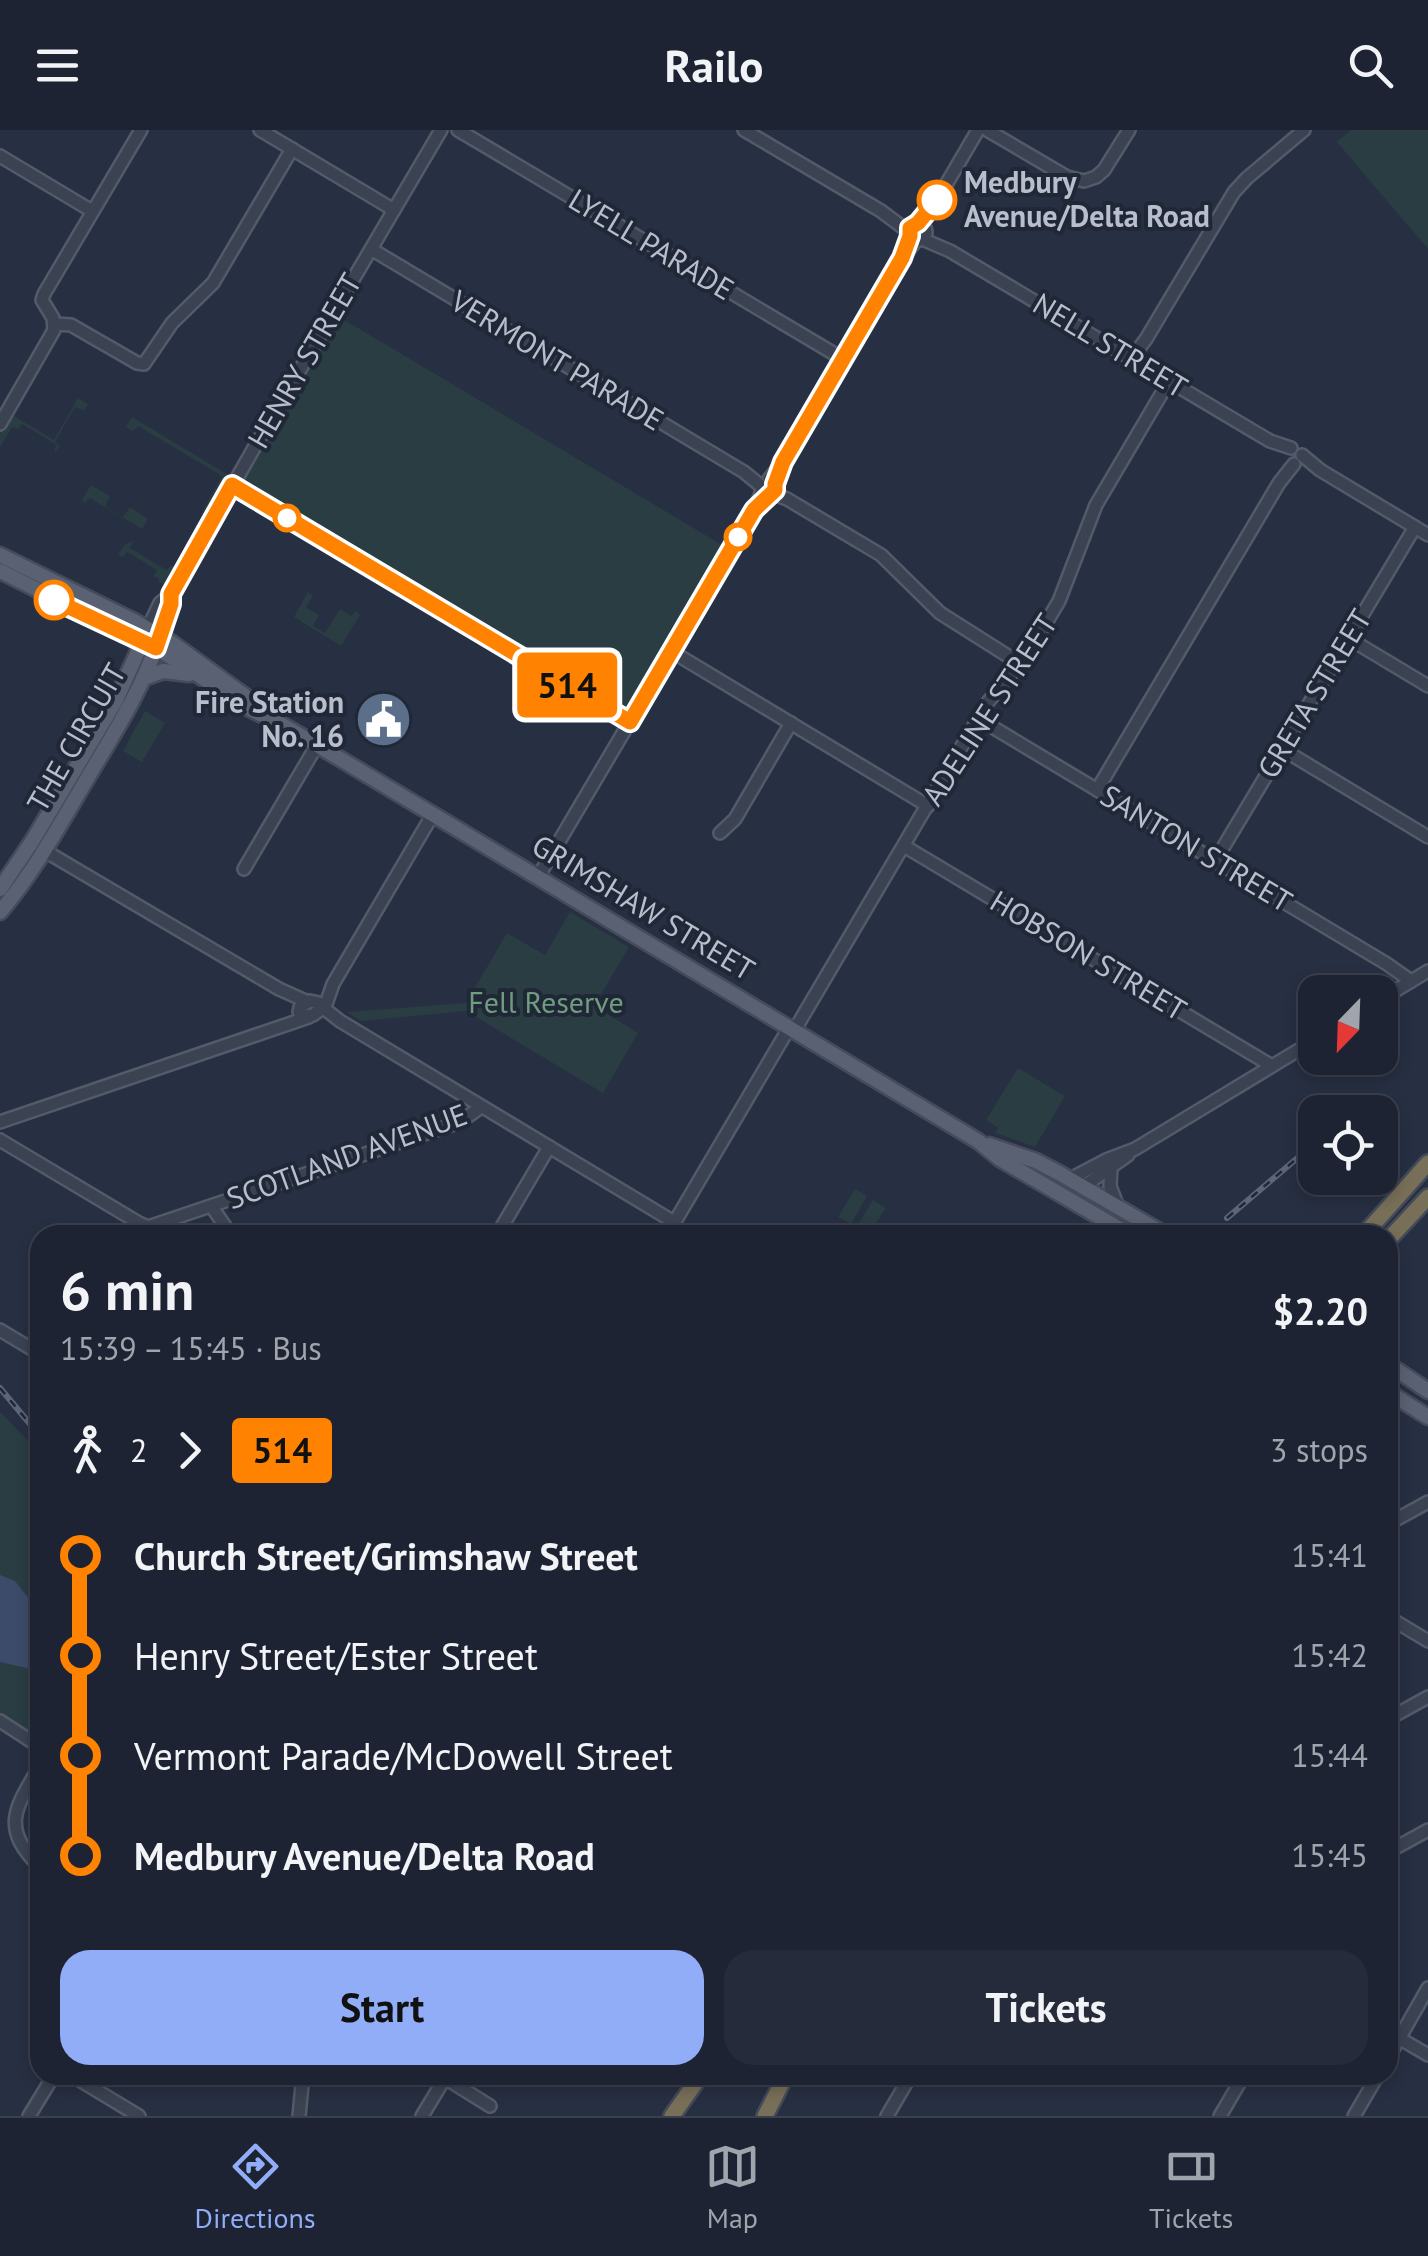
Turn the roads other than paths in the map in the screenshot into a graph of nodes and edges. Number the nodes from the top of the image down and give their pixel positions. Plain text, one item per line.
1 (141, 130) edge
2 (260, 130) edge
3 (441, 130) edge
4 (458, 130) edge
5 (744, 130) edge
6 (978, 130) edge
7 (987, 130) edge
8 (1129, 130) edge
9 (1304, 130) edge
10 (292, 149) junction
11 (0, 156) edge
12 (394, 210) junction
13 (92, 211) junction
14 (918, 232) junction
15 (371, 249) junction
16 (55, 324) junction
17 (843, 359) junction
18 (1134, 360) junction
19 (1168, 381) junction
20 (0, 424) edge
21 (1293, 458) junction
22 (232, 485) junction
23 (768, 487) junction
24 (1415, 526) junction
25 (1428, 534) edge
26 (4, 570) edge
27 (1348, 638) junction
28 (151, 639) junction
29 (671, 651) junction
30 (1019, 663) junction
31 (144, 678) junction
32 (204, 679) junction
33 (1428, 686) edge
34 (979, 720) junction
35 (630, 722) junction
36 (279, 723) junction
37 (791, 724) junction
38 (318, 745) junction
39 (1282, 750) junction
40 (1097, 790) junction
41 (928, 806) junction
42 (433, 814) junction
43 (720, 832) dead end
44 (1428, 837) edge
45 (36, 846) junction
46 (904, 846) junction
47 (1215, 861) junction
48 (244, 868) dead end
49 (538, 878) junction
50 (0, 889) edge
51 (0, 912) edge
52 (1428, 971) edge
53 (1411, 981) junction
54 (1398, 989) edge
55 (313, 1008) junction
56 (792, 1029) junction
57 (1298, 1050) edge
58 (1272, 1066) junction
59 (482, 1107) junction
60 (0, 1122) edge
61 (0, 1140) edge
62 (978, 1141) junction
63 (549, 1147) junction
64 (1135, 1149) junction
65 (1428, 1164) edge
66 (1111, 1168) junction
67 (1076, 1183) junction
68 (1061, 1194) junction
69 (1428, 1197) edge
70 (212, 1206) junction
71 (1118, 1208) junction
72 (674, 1222) junction
73 (143, 1225) edge
74 (156, 1225) edge
75 (224, 1225) edge
76 (504, 1225) edge
77 (672, 1225) edge
78 (1113, 1225) edge
79 (1148, 1225) edge
80 (1373, 1225) edge
81 (1398, 1229) edge
82 (0, 1330) edge
83 (30, 1348) edge
84 (1398, 1370) edge
85 (1428, 1390) edge
86 (1398, 1398) edge
87 (1428, 1417) edge
88 (1428, 1502) edge
89 (1398, 1518) edge
90 (1398, 1623) edge
91 (1428, 1641) edge
92 (1428, 1697) edge
93 (1398, 1714) edge
94 (0, 1719) edge
95 (30, 1737) edge
96 (30, 1783) edge
97 (1428, 1830) edge
98 (1398, 1846) edge
99 (30, 1856) edge
100 (1428, 1988) edge
101 (1399, 2038) joint
102 (1428, 2055) edge
103 (48, 2085) edge
104 (88, 2085) edge
105 (302, 2085) edge
106 (439, 2085) edge
107 (457, 2085) edge
108 (694, 2085) edge
109 (781, 2085) edge
110 (905, 2085) edge
111 (1238, 2085) edge
112 (1372, 2085) edge
113 (490, 2106) dead end
114 (29, 2116) edge
115 (139, 2116) edge
116 (299, 2116) edge
117 (422, 2116) edge
118 (672, 2116) edge
119 (765, 2116) edge
120 (887, 2116) edge
121 (1220, 2116) edge
122 (1354, 2116) edge

1 - 13 street
2 - 10 street
3 - 12 street, HENRY STREET
4 - 17 street, LYELL PARADE
5 - 14 street, NELL STREET
6 - 14 street
7 - 8 street
9 - 18 street
10 - 12 street
10 - 16 street
11 - 13 street
12 - 15 street, HENRY STREET
13 - 16 street
14 - 17 street
14 - 18 street, NELL STREET
15 - 22 street, HENRY STREET
15 - 23 street, VERMONT PARADE
16 - 20 street
17 - 23 street
18 - 19 street, NELL STREET
19 - 21 street, NELL STREET
19 - 30 street, ADELINE STREET
21 - 24 street, NELL STREET
21 - 40 street
22 - 28 street, HENRY STREET
22 - 35 street
23 - 29 street
23 - 30 street, VERMONT PARADE
24 - 25 street, NELL STREET
24 - 27 street, GRETA STREET
26 - 28 main road, GRIMSHAW STREET
27 - 33 street
27 - 39 street, GRETA STREET
28 - 31 main road, THE CIRCUIT
28 - 32 main road, GRIMSHAW STREET
28 - 36 main road, GRIMSHAW STREET
28 - 45 main road, THE CIRCUIT
29 - 35 street
29 - 37 street
30 - 34 street, ADELINE STREET
31 - 32 main road
31 - 45 main road, THE CIRCUIT
32 - 36 main road, GRIMSHAW STREET
34 - 40 street, SANTON STREET
34 - 41 street, ADELINE STREET
35 - 49 street
36 - 38 main road, GRIMSHAW STREET
37 - 41 street
37 - 43 street
38 - 42 main road, GRIMSHAW STREET
38 - 48 street
39 - 44 street
39 - 47 street, GRETA STREET
40 - 47 street, SANTON STREET
41 - 46 street, ADELINE STREET
42 - 49 main road, GRIMSHAW STREET
42 - 55 street
45 - 50 main road, THE CIRCUIT
45 - 51 main road, THE CIRCUIT
45 - 55 street
46 - 56 street, ADELINE STREET
46 - 58 street, HOBSON STREET
47 - 53 street, SANTON STREET
49 - 56 main road, GRIMSHAW STREET
52 - 53 street
53 - 54 street
55 - 59 street
55 - 60 street
56 - 62 main road, GRIMSHAW STREET
56 - 72 street, ADELINE STREET
57 - 58 street
58 - 64 street
59 - 63 street
59 - 70 street, SCOTLAND AVENUE
61 - 73 street, SCOTLAND AVENUE
62 - 67 main road, GRIMSHAW STREET
62 - 68 main road, GRIMSHAW STREET
63 - 72 street
63 - 76 street
64 - 66 street
64 - 67 street
65 - 80 highway
66 - 67 street
66 - 71 street
67 - 68 main road
67 - 71 main road, GRIMSHAW STREET
68 - 78 main road, GRIMSHAW STREET
69 - 81 highway
70 - 74 street, SCOTLAND AVENUE
70 - 75 street
71 - 79 main road, GRIMSHAW STREET
72 - 77 street, ADELINE STREET
82 - 83 street
84 - 85 main road
86 - 87 main road
88 - 89 street
90 - 91 street
92 - 93 street
94 - 95 street
96 - 99 street
97 - 98 street
100 - 101 street
101 - 102 street
103 - 114 street
104 - 115 street
105 - 116 street
106 - 117 street
107 - 113 street
108 - 118 highway
109 - 119 highway
110 - 120 street
111 - 121 street
112 - 122 street

